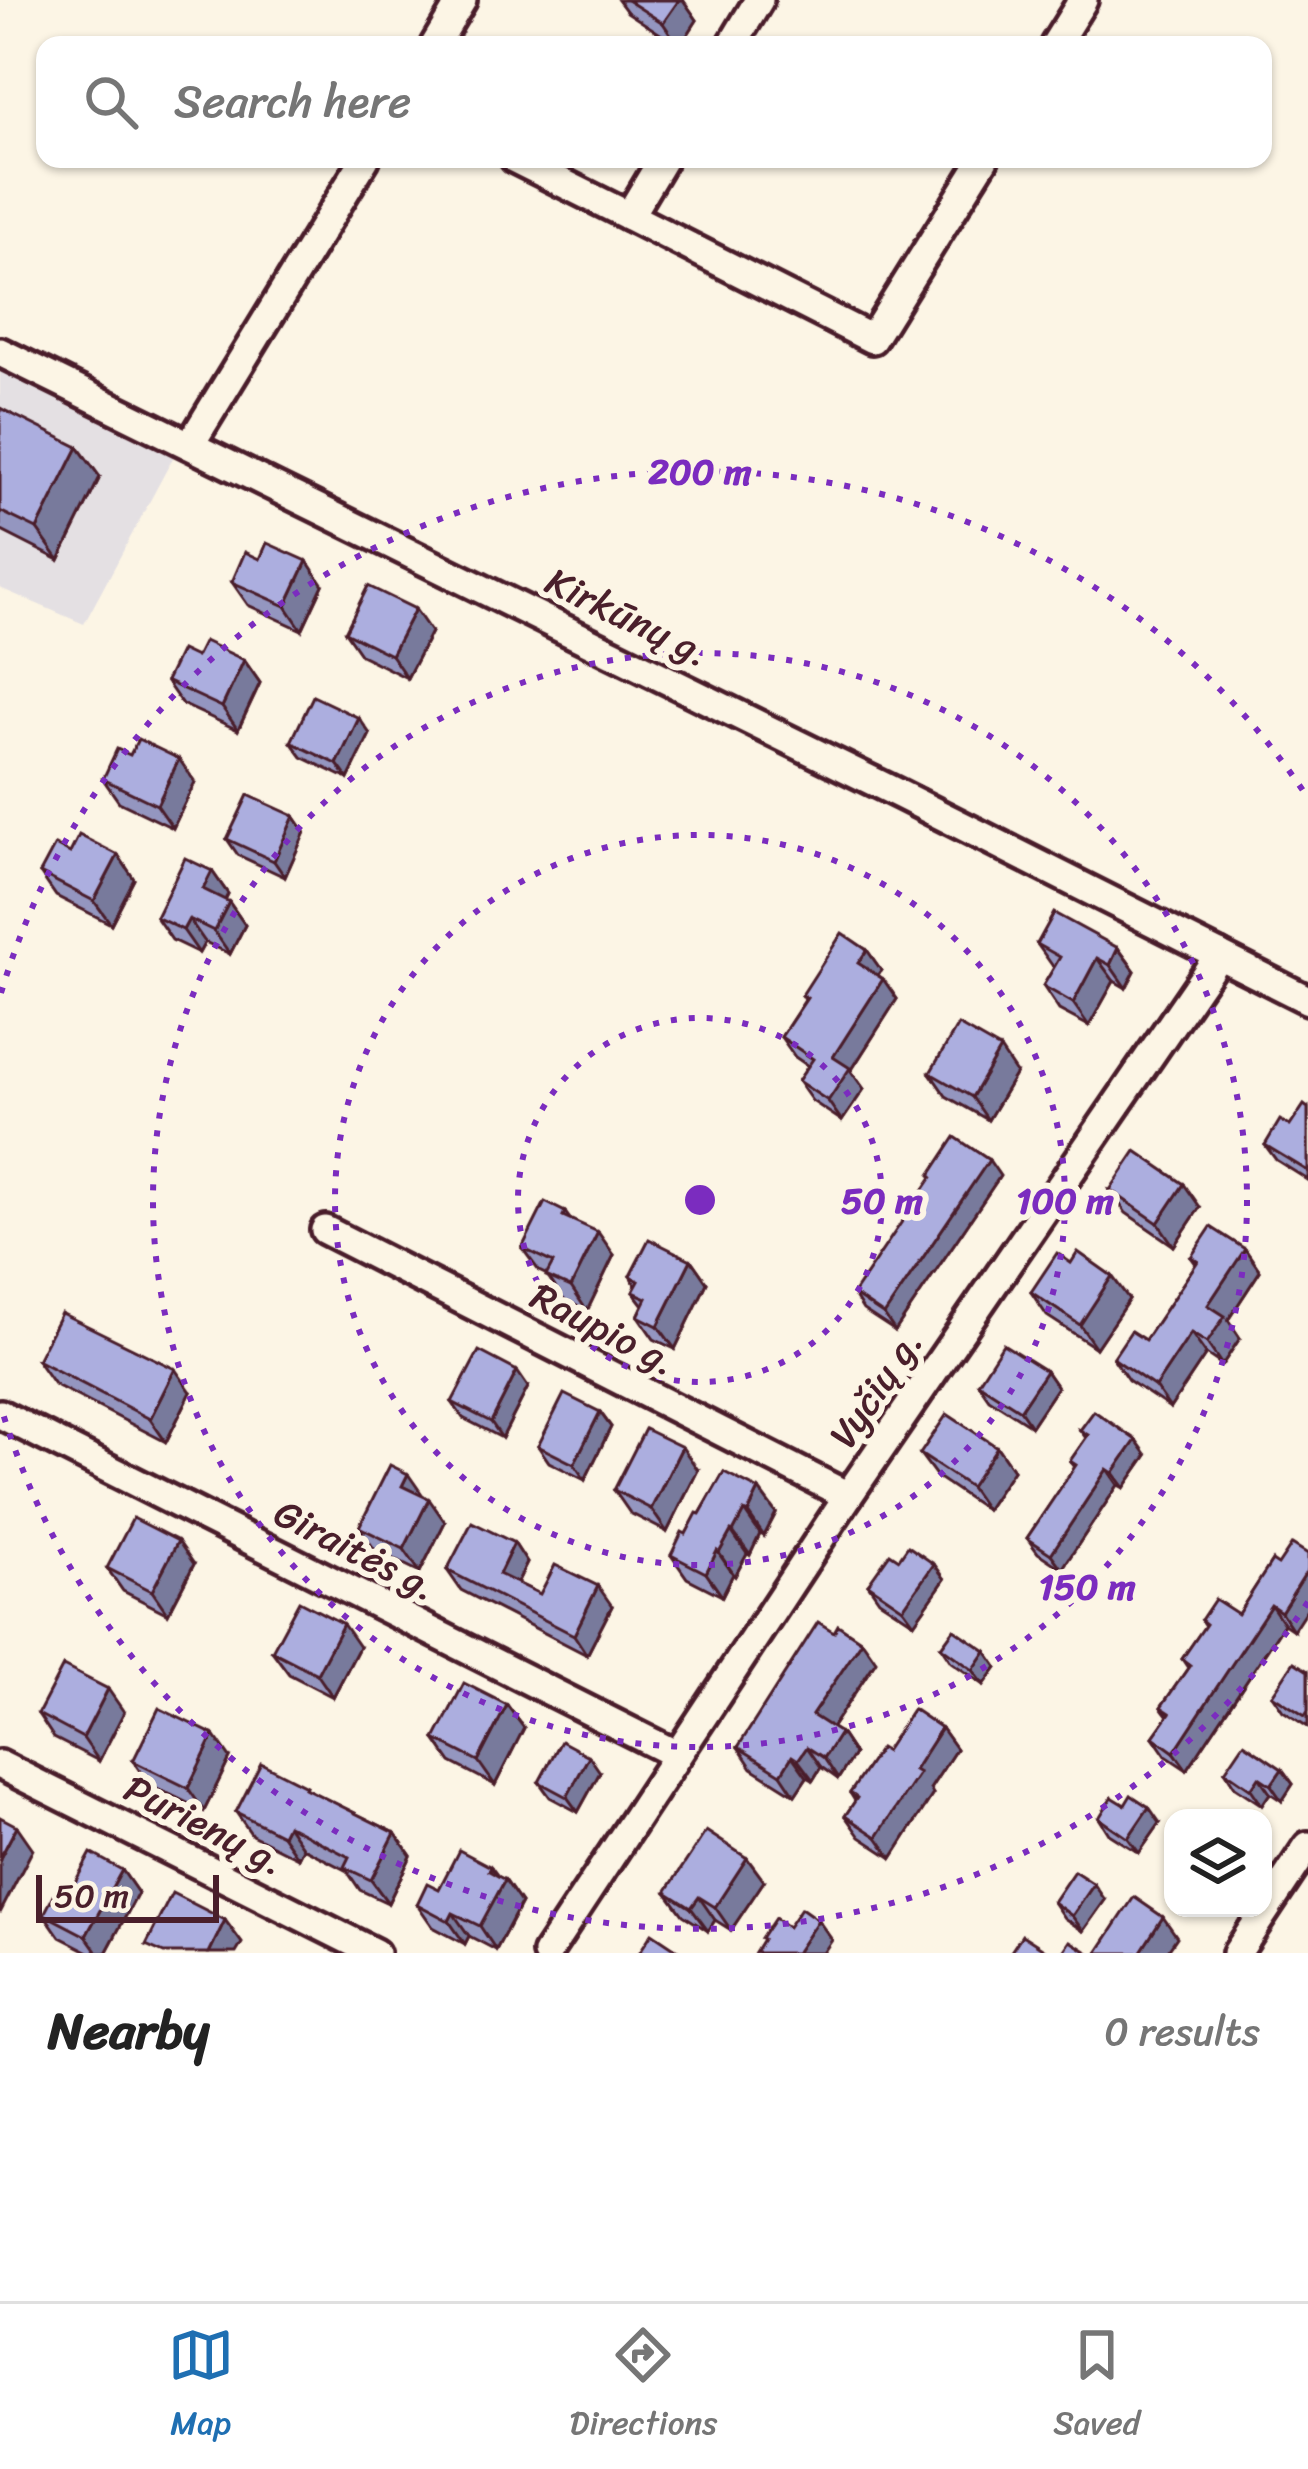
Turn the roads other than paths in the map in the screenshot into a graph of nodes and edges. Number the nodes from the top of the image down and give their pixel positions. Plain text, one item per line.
1 (462, 0) edge
2 (759, 0) edge
3 (1083, 1) edge
4 (440, 36) edge
5 (737, 36) edge
6 (1061, 36) edge
7 (359, 168) edge
8 (532, 168) edge
9 (658, 168) edge
10 (978, 168) edge
11 (629, 216) junction
12 (0, 352) edge
13 (190, 445) junction
14 (1219, 955) junction
15 (1308, 1000) edge
16 (326, 1230) dead end
17 (0, 1414) edge
18 (848, 1496) junction
19 (676, 1755) junction
20 (0, 1766) edge
21 (1308, 1846) edge
22 (375, 1953) edge
23 (547, 1953) edge
24 (1237, 1953) edge

1 - 4 street
2 - 5 street
3 - 6 street
7 - 13 street
8 - 11 street
9 - 11 street
10 - 11 street
12 - 13 street, Kirkūnų g.
13 - 14 street, Kirkūnų g.
14 - 15 street
14 - 18 street, Vyčių g.
16 - 18 street, Raupio g.
17 - 19 street, Giraitės g.
18 - 19 street, Vyčių g.
19 - 23 street, Vyčių g.
20 - 22 street, Purienų g.
21 - 24 street

